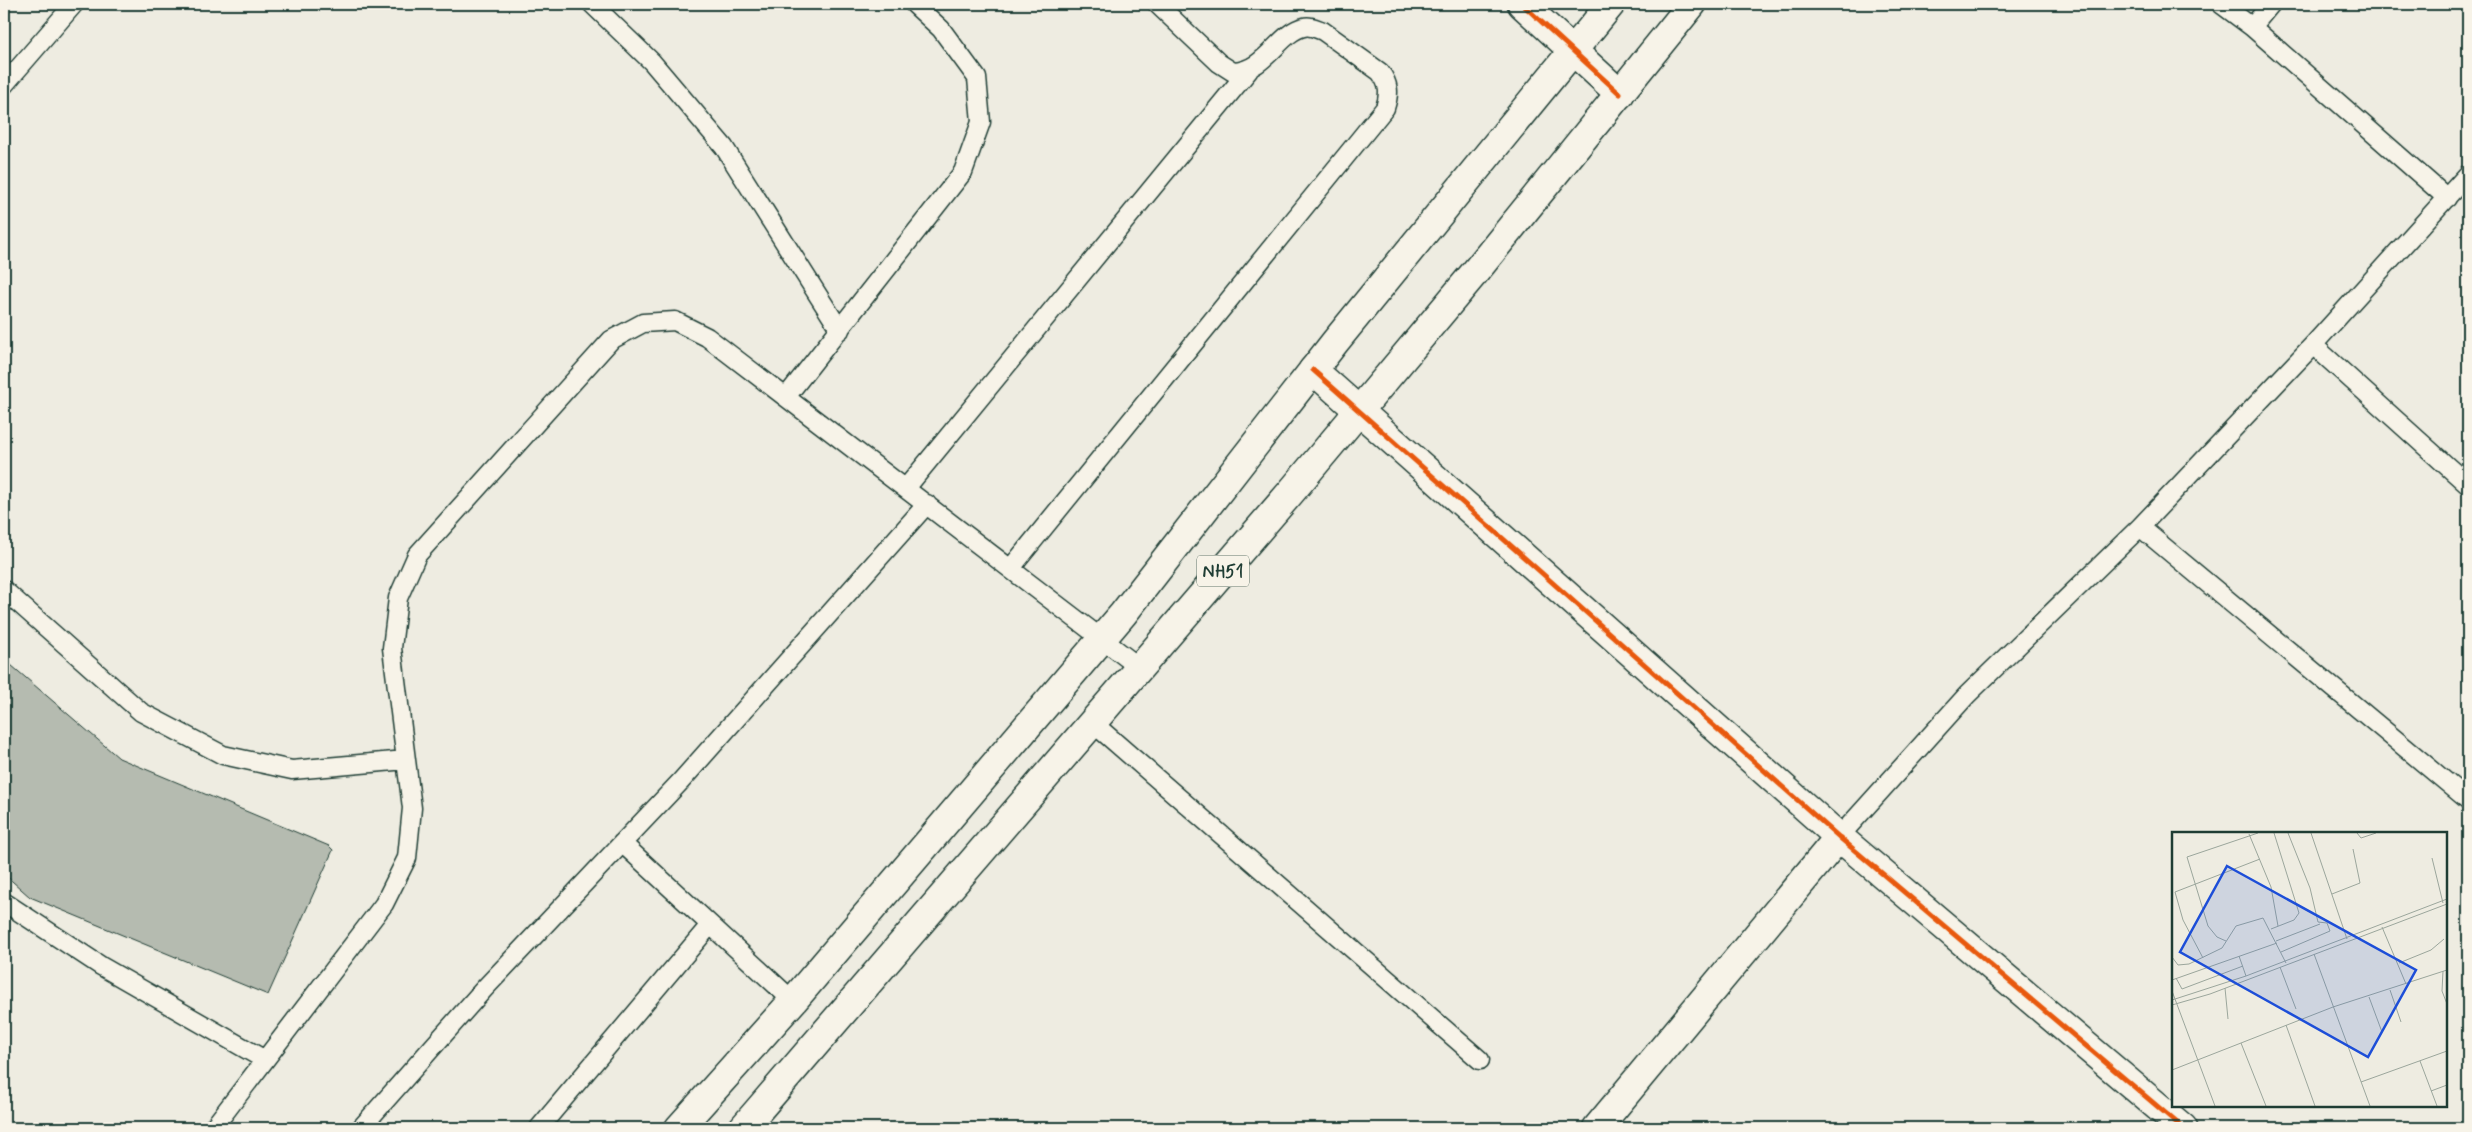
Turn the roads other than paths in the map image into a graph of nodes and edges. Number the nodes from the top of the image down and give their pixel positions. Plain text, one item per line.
1 (74, 4) edge
2 (592, 4) edge
3 (914, 4) edge
4 (1157, 4) edge
5 (1522, 4) edge
6 (1611, 4) edge
7 (1692, 4) edge
8 (2222, 4) edge
9 (2271, 4) edge
10 (2252, 27) junction
11 (1573, 50) junction
12 (1249, 70) junction
13 (4, 85) edge
14 (1620, 94) junction
15 (2468, 174) edge
16 (2447, 198) junction
17 (840, 330) junction
18 (2313, 345) junction
19 (1313, 370) junction
20 (786, 397) junction
21 (1359, 411) junction
22 (2468, 485) edge
23 (906, 488) junction
24 (927, 504) junction
25 (2140, 527) junction
26 (1011, 568) junction
27 (4, 590) edge
28 (1102, 638) junction
29 (1140, 668) junction
30 (1093, 723) junction
31 (406, 760) junction
32 (2468, 800) edge
33 (1839, 837) junction
34 (622, 843) junction
35 (4, 902) edge
36 (710, 924) junction
37 (793, 1001) junction
38 (265, 1060) junction
39 (1480, 1060) dead end
40 (213, 1128) edge
41 (360, 1128) edge
42 (539, 1128) edge
43 (679, 1128) edge
44 (742, 1128) edge
45 (1597, 1128) edge
46 (2183, 1128) edge

1 - 13 lane
2 - 17 lane
3 - 17 lane
4 - 12 lane
5 - 11 main road
6 - 11 main road, NH51
7 - 14 main road, NH51
8 - 10 lane
9 - 10 lane
10 - 16 lane
11 - 14 main road
11 - 19 main road, NH51
12 - 23 lane
12 - 26 lane
14 - 21 main road, NH51
15 - 16 lane
16 - 18 lane
17 - 20 lane
18 - 22 lane
18 - 25 lane
19 - 21 main road
19 - 28 main road, NH51
20 - 23 lane
20 - 31 lane
21 - 29 main road, NH51
21 - 33 main road
23 - 24 lane
24 - 26 lane
24 - 34 lane
25 - 32 lane
25 - 33 lane
26 - 28 lane
27 - 31 lane
28 - 29 lane
28 - 37 main road, NH51
29 - 30 main road, NH51
30 - 39 lane
30 - 44 main road, NH51
31 - 38 lane
33 - 45 main road
33 - 46 main road
34 - 36 lane
34 - 41 lane
35 - 38 lane
36 - 37 lane
36 - 42 lane
37 - 43 main road, NH51
38 - 40 lane

